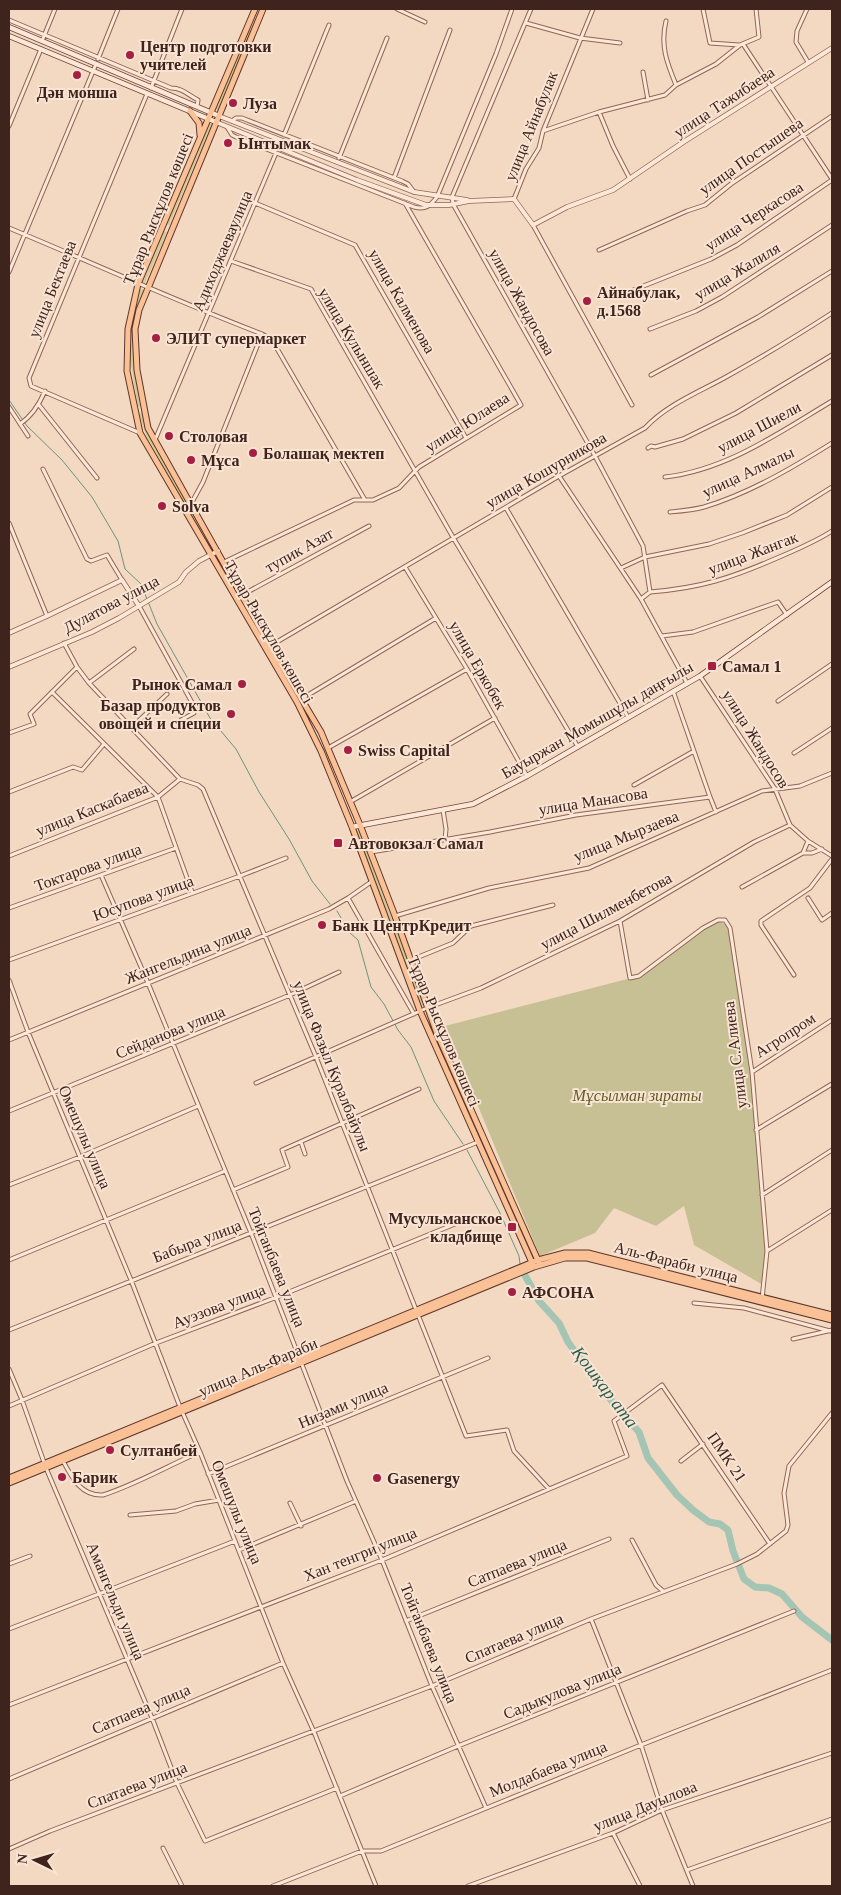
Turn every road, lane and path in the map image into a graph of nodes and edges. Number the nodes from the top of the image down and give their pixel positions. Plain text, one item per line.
1 (55, 9) edge
2 (118, 9) edge
3 (182, 9) edge
4 (254, 9) edge
5 (263, 9) edge
6 (397, 9) edge
7 (512, 9) edge
8 (531, 9) edge
9 (593, 9) edge
10 (704, 9) edge
11 (756, 9) edge
12 (807, 9) edge
13 (9, 20) edge
14 (666, 21) dead end
15 (425, 22) dead end
16 (526, 23) junction
17 (329, 25) dead end
18 (9, 27) edge
19 (247, 27) junction
20 (255, 30) junction
21 (450, 30) dead end
22 (44, 35) junction
23 (9, 36) edge
24 (34, 38) junction
25 (387, 38) dead end
26 (580, 38) junction
27 (42, 41) junction
28 (620, 43) dead end
29 (741, 44) junction
30 (31, 45) junction
31 (832, 48) edge
32 (41, 50) junction
33 (97, 61) junction
34 (808, 62) junction
35 (93, 71) junction
36 (643, 72) dead end
37 (153, 81) junction
38 (676, 85) junction
39 (770, 86) junction
40 (151, 88) junction
41 (147, 94) junction
42 (648, 100) junction
43 (197, 107) junction
44 (190, 111) junction
45 (599, 112) junction
46 (211, 113) junction
47 (219, 116) junction
48 (832, 116) edge
49 (208, 119) junction
50 (232, 121) junction
51 (216, 122) junction
52 (9, 126) edge
53 (227, 127) junction
54 (543, 131) junction
55 (284, 135) junction
56 (802, 135) junction
57 (200, 138) junction
58 (276, 153) junction
59 (339, 158) junction
60 (394, 178) junction
61 (832, 179) edge
62 (630, 180) junction
63 (414, 192) junction
64 (437, 197) junction
65 (452, 197) junction
66 (514, 199) junction
67 (469, 201) junction
68 (255, 203) junction
69 (405, 203) junction
70 (453, 204) junction
71 (431, 205) junction
72 (533, 225) junction
73 (832, 225) edge
74 (9, 228) edge
75 (162, 228) junction
76 (171, 231) junction
77 (24, 234) junction
78 (599, 250) dead end
79 (78, 256) junction
80 (231, 261) junction
81 (832, 271) edge
82 (9, 272) edge
83 (138, 284) junction
84 (147, 288) junction
85 (631, 291) dead end
86 (832, 313) edge
87 (210, 314) junction
88 (650, 329) dead end
89 (262, 334) junction
90 (832, 355) edge
91 (652, 375) dead end
92 (45, 391) junction
93 (832, 401) edge
94 (39, 405) junction
95 (632, 405) dead end
96 (9, 407) edge
97 (145, 410) junction
98 (135, 412) junction
99 (20, 424) junction
100 (140, 433) junction
101 (28, 436) dead end
102 (466, 438) junction
103 (154, 441) junction
104 (832, 443) edge
105 (648, 448) dead end
106 (595, 456) junction
107 (43, 469) dead end
108 (416, 471) junction
109 (560, 476) junction
110 (665, 477) dead end
111 (97, 478) dead end
112 (832, 487) edge
113 (365, 500) junction
114 (191, 504) junction
115 (506, 508) junction
116 (670, 512) dead end
117 (9, 524) edge
118 (368, 526) dead end
119 (832, 530) edge
120 (454, 538) junction
121 (218, 552) junction
122 (210, 555) junction
123 (645, 557) junction
124 (224, 562) junction
125 (405, 567) junction
126 (621, 568) junction
127 (122, 580) junction
128 (832, 582) edge
129 (650, 592) junction
130 (242, 595) junction
131 (641, 598) junction
132 (139, 606) junction
133 (787, 615) junction
134 (47, 616) junction
135 (436, 618) junction
136 (9, 633) edge
137 (662, 636) junction
138 (64, 643) junction
139 (270, 646) junction
140 (134, 649) dead end
141 (832, 664) edge
142 (9, 667) edge
143 (78, 668) junction
144 (467, 669) junction
145 (700, 676) junction
146 (89, 683) junction
147 (687, 683) junction
148 (673, 690) junction
149 (52, 692) junction
150 (167, 694) dead end
151 (303, 698) junction
152 (778, 700) dead end
153 (628, 717) junction
154 (495, 718) junction
155 (181, 720) dead end
156 (132, 727) junction
157 (832, 728) edge
158 (321, 732) junction
159 (9, 733) edge
160 (314, 736) junction
161 (104, 744) junction
162 (578, 747) junction
163 (328, 749) junction
164 (694, 751) junction
165 (794, 753) dead end
166 (832, 773) edge
167 (528, 776) junction
168 (180, 779) junction
169 (634, 785) dead end
170 (775, 789) junction
171 (9, 792) edge
172 (710, 797) junction
173 (158, 798) junction
174 (349, 802) junction
175 (443, 810) junction
176 (716, 812) junction
177 (360, 825) junction
178 (790, 825) junction
179 (352, 827) junction
180 (445, 840) junction
181 (808, 841) junction
182 (176, 848) junction
183 (822, 850) junction
184 (370, 852) junction
185 (803, 854) junction
186 (9, 856) edge
187 (286, 858) dead end
188 (832, 858) edge
189 (101, 875) junction
190 (240, 876) junction
191 (371, 882) junction
192 (742, 887) dead end
193 (192, 892) junction
194 (348, 898) junction
195 (808, 898) dead end
196 (553, 905) dead end
197 (9, 908) edge
198 (832, 913) edge
199 (395, 916) junction
200 (120, 920) junction
201 (620, 921) junction
202 (266, 936) junction
203 (9, 960) edge
204 (410, 960) junction
205 (338, 972) dead end
206 (794, 975) dead end
207 (9, 980) edge
208 (148, 983) junction
209 (290, 995) junction
210 (427, 1008) junction
211 (420, 1011) junction
212 (414, 1014) junction
213 (832, 1020) edge
214 (28, 1032) junction
215 (9, 1040) edge
216 (173, 1044) junction
217 (316, 1057) junction
218 (752, 1072) junction
219 (256, 1083) dead end
220 (832, 1084) edge
221 (419, 1089) dead end
222 (53, 1092) junction
223 (198, 1106) junction
224 (9, 1111) edge
225 (342, 1124) junction
226 (756, 1130) junction
227 (301, 1142) junction
228 (478, 1142) junction
229 (832, 1150) edge
230 (305, 1154) dead end
231 (80, 1157) junction
232 (225, 1171) junction
233 (9, 1185) edge
234 (366, 1186) junction
235 (233, 1190) junction
236 (762, 1195) junction
237 (832, 1210) edge
238 (106, 1219) junction
239 (467, 1219) dead end
240 (251, 1233) junction
241 (393, 1249) junction
242 (767, 1251) junction
243 (9, 1260) edge
244 (539, 1262) junction
245 (530, 1266) junction
246 (515, 1273) joint
247 (131, 1280) junction
248 (277, 1298) junction
249 (762, 1299) junction
250 (694, 1303) dead end
251 (417, 1312) junction
252 (832, 1314) edge
253 (832, 1320) edge
254 (9, 1330) edge
255 (831, 1331) edge
256 (793, 1339) dead end
257 (156, 1343) junction
258 (488, 1358) dead end
259 (300, 1360) junction
260 (9, 1369) edge
261 (442, 1376) junction
262 (662, 1386) joint
263 (22, 1400) junction
264 (9, 1406) edge
265 (181, 1410) junction
266 (832, 1413) edge
267 (326, 1426) junction
268 (703, 1444) junction
269 (200, 1452) junction
270 (63, 1461) junction
271 (681, 1461) dead end
272 (45, 1465) junction
273 (208, 1474) junction
274 (9, 1478) edge
275 (9, 1483) edge
276 (550, 1489) junction
277 (219, 1500) junction
278 (356, 1501) junction
279 (290, 1503) dead end
280 (130, 1515) dead end
281 (300, 1526) junction
282 (609, 1539) dead end
283 (632, 1540) dead end
284 (235, 1541) junction
285 (770, 1544) junction
286 (239, 1550) junction
287 (30, 1556) dead end
288 (382, 1560) junction
289 (9, 1564) edge
290 (664, 1592) junction
291 (100, 1593) junction
292 (262, 1607) junction
293 (794, 1611) dead end
294 (591, 1620) junction
295 (406, 1621) junction
296 (9, 1629) edge
297 (127, 1658) junction
298 (283, 1663) junction
299 (832, 1670) edge
300 (616, 1683) junction
301 (432, 1686) junction
302 (9, 1705) edge
303 (152, 1718) junction
304 (314, 1732) junction
305 (641, 1745) junction
306 (458, 1746) junction
307 (832, 1753) edge
308 (9, 1779) edge
309 (177, 1783) junction
310 (337, 1788) junction
311 (340, 1796) junction
312 (486, 1808) junction
313 (662, 1810) junction
314 (832, 1819) edge
315 (613, 1833) junction
316 (163, 1848) dead end
317 (9, 1849) edge
318 (362, 1851) junction
319 (687, 1870) junction
320 (182, 1886) edge
321 (273, 1886) edge
322 (376, 1886) edge
323 (468, 1886) edge
324 (640, 1886) edge
325 (693, 1886) edge

1 - 22 street
2 - 33 street
3 - 37 street
4 - 19 main road, Тұрар Рыскұлов көшесі
5 - 20 main road, Тұрар Рыскұлов көшесі
6 - 15 street
7 - 64 street
8 - 16 street
9 - 26 street, улица Айнабулак
10 - 29 street
11 - 29 street
12 - 34 street
13 - 22 street
14 - 38 street
16 - 26 street
16 - 65 street
17 - 55 street
18 - 24 main road
19 - 20 main road
19 - 46 main road, Тұрар Рыскұлов көшесі
20 - 47 main road, Тұрар Рыскұлов көшесі
21 - 60 street
22 - 27 street
22 - 33 street
23 - 30 main road
24 - 27 main road
24 - 30 street
25 - 59 street
26 - 28 street
26 - 54 street, улица Айнабулак
27 - 33 main road
29 - 38 street
29 - 39 street
30 - 32 main road
31 - 34 street, улица Тажибаева
32 - 35 main road
32 - 52 street
33 - 35 street
33 - 37 street
33 - 40 main road
34 - 39 street, улица Тажибаева
35 - 41 main road
35 - 77 street
36 - 42 street
37 - 40 street
37 - 43 street
38 - 42 street
39 - 56 street
39 - 62 street, улица Тажибаева
40 - 43 main road
41 - 44 main road
41 - 79 street, улица Бектаева
42 - 45 street
43 - 46 main road
44 - 49 main road
44 - 57 main road
45 - 54 street
45 - 62 street
46 - 47 main road
46 - 49 main road, Тұрар Рыскұлов көшесі
47 - 50 street
47 - 51 main road, Тұрар Рыскұлов көшесі
48 - 56 street, улица Постышева
49 - 51 main road
49 - 57 main road, Тұрар Рыскұлов көшесі
50 - 55 street
50 - 63 street
51 - 53 street
51 - 76 main road, Тұрар Рыскұлов көшесі
53 - 58 street
53 - 71 street
54 - 66 street, улица Айнабулак
55 - 59 street
56 - 61 street
56 - 78 street, улица Постышева
57 - 75 main road, Тұрар Рыскұлов көшесі
58 - 68 street, Адиходжаеваулица
58 - 69 street
59 - 60 street
60 - 63 street
61 - 85 street, улица Черкасова
62 - 72 street, улица Тажибаева
63 - 64 street
64 - 65 street
64 - 71 street
65 - 67 street
65 - 70 street, улица Жандосова
66 - 67 street
66 - 72 street, улица Айнабулак
67 - 70 street
68 - 80 street, Адиходжаеваулица
68 - 102 street, улица Калменова
69 - 71 street
69 - 102 street, улица Юлаева
70 - 71 street
70 - 106 street, улица Жандосова
72 - 95 street, улица Айнабулак
73 - 88 street, улица Жалиля
74 - 77 street
75 - 76 main road
75 - 83 main road, Тұрар Рыскұлов көшесі
76 - 84 main road, Тұрар Рыскұлов көшесі
77 - 79 street
77 - 82 street
79 - 83 street
79 - 92 street, улица Бектаева
80 - 87 street, Адиходжаеваулица
80 - 108 street, улица Кулыншак
81 - 91 street
83 - 84 street
83 - 98 main road, Тұрар Рыскұлов көшесі
84 - 87 street
84 - 97 main road, Тұрар Рыскұлов көшесі
86 - 106 street, улица Кошурникова
87 - 89 street
87 - 103 street, Адиходжаеваулица
89 - 113 street
89 - 114 street
90 - 105 street
92 - 94 street
92 - 100 street, улица Бектаева
93 - 110 street, улица Шиели
94 - 99 street
94 - 111 street
96 - 99 street
97 - 98 main road
97 - 103 main road, Тұрар Рыскұлов көшесі
98 - 100 main road, Тұрар Рыскұлов көшесі
99 - 101 street
100 - 122 main road, Тұрар Рыскұлов көшесі
102 - 108 street, улица Юлаева
103 - 114 main road, Тұрар Рыскұлов көшесі
104 - 116 street, улица Алмалы
106 - 109 street, улица Кошурникова
106 - 123 street, улица Жандосова
107 - 127 street
108 - 113 street, улица Юлаева
108 - 120 street, улица Кулыншак
109 - 115 street, улица Кошурникова
109 - 126 street
112 - 123 street
113 - 124 street, улица Юлаева
114 - 121 main road, Тұрар Рыскұлов көшесі
115 - 120 street, улица Кошурникова
115 - 153 street
117 - 134 street
118 - 130 street, тупик Азат
119 - 129 street, улица Жангак
120 - 125 street, улица Кошурникова
120 - 162 street
121 - 122 street, Дулатова улица
121 - 124 main road, Тұрар Рыскұлов көшесі
122 - 132 street, Дулатова улица
122 - 160 main road, Тұрар Рыскұлов көшесі
123 - 126 street
123 - 129 street, улица Жандосова
124 - 130 main road, Тұрар Рыскұлов көшесі
125 - 135 street, улица Еркобек
125 - 139 street, улица Кошурникова
126 - 131 street
127 - 132 street
127 - 134 street
128 - 133 main road, Бауыржан Момышұлы даңғылы
129 - 131 street
130 - 139 main road, Тұрар Рыскұлов көшесі
131 - 137 street
132 - 138 street, Дулатова улица
132 - 155 street
133 - 137 street
133 - 145 main road, Бауыржан Момышұлы даңғылы
134 - 136 street
135 - 144 street, улица Еркобек
135 - 151 street
137 - 147 street
138 - 142 street, Дулатова улица
138 - 143 street, улица Фазыл Куралбайулы
139 - 151 main road, Тұрар Рыскұлов көшесі
140 - 146 street
141 - 152 street
143 - 146 street, улица Фазыл Куралбайулы
143 - 149 street
144 - 154 street, улица Еркобек
144 - 163 street
145 - 147 main road, Бауыржан Момышұлы даңғылы
145 - 170 street, улица Жандосов
146 - 156 street, улица Фазыл Куралбайулы
147 - 148 main road, Бауыржан Момышұлы даңғылы
148 - 153 main road, Бауыржан Момышұлы даңғылы
148 - 164 street
149 - 159 street
149 - 161 street
150 - 156 street
151 - 158 main road, Тұрар Рыскұлов көшесі
153 - 162 main road, Бауыржан Момышұлы даңғылы
154 - 167 street, улица Еркобек
154 - 174 street
156 - 168 street, улица Фазыл Куралбайулы
157 - 165 street
158 - 160 main road
158 - 163 main road, Тұрар Рыскұлов көшесі
160 - 179 main road, Тұрар Рыскұлов көшесі
161 - 171 street
161 - 173 street
162 - 167 main road, Бауыржан Момышұлы даңғылы
163 - 174 main road, Тұрар Рыскұлов көшесі
164 - 169 street
164 - 172 street
166 - 170 street, улица Мырзаева
167 - 175 main road, Бауыржан Момышұлы даңғылы
168 - 173 street, улица Каскабаева
168 - 190 street, улица Фазыл Куралбайулы
170 - 176 street, улица Мырзаева
170 - 178 street, улица Жандосов
172 - 176 street
172 - 180 street, улица Манасова
173 - 182 street
173 - 186 street, улица Каскабаева
174 - 177 main road, Тұрар Рыскұлов көшесі
175 - 177 main road, Бауыржан Момышұлы даңғылы
175 - 180 street
176 - 199 street, улица Мырзаева
177 - 179 main road, Бауыржан Момышұлы даңғылы
177 - 184 main road, Тұрар Рыскұлов көшесі
178 - 181 street, улица Жандосов
178 - 201 street, улица Шилменбетова
179 - 191 main road, Тұрар Рыскұлов көшесі
180 - 184 street, улица Манасова
181 - 183 street, улица Жандосов
181 - 185 street
182 - 189 street, Токтарова улица
182 - 193 street
183 - 185 street
183 - 188 street, улица Жандосов
184 - 199 main road, Тұрар Рыскұлов көшесі
185 - 192 street
187 - 190 street, Юсупова улица
188 - 206 street
189 - 197 street, Токтарова улица
189 - 200 street, Тойганбаева улица
190 - 193 street, Юсупова улица
190 - 202 street, улица Фазыл Куралбайулы
191 - 194 street, Жангельдина улица
191 - 211 main road, Тұрар Рыскұлов көшесі
193 - 200 street, Юсупова улица
194 - 202 street, Жангельдина улица
194 - 212 street
195 - 198 street
196 - 204 street
199 - 204 main road, Тұрар Рыскұлов көшесі
200 - 203 street, Юсупова улица
200 - 208 street, Тойганбаева улица
201 - 210 street, улица Шилменбетова
201 - 218 street, улица С.Алиева
202 - 208 street, Жангельдина улица
202 - 209 street, улица Фазыл Куралбайулы
204 - 210 main road, Тұрар Рыскұлов көшесі
205 - 209 street, Сейданова улица
207 - 214 street, Омешулы улица
208 - 214 street, Жангельдина улица
208 - 216 street, Тойганбаева улица
209 - 216 street, Сейданова улица
209 - 217 street, улица Фазыл Куралбайулы
210 - 211 street, улица Шилменбетова
210 - 244 main road, Тұрар Рыскұлов көшесі
211 - 212 street, улица Шилменбетова
211 - 228 main road, Тұрар Рыскұлов көшесі
212 - 217 street, улица Шилменбетова
213 - 218 street, Агропром
214 - 215 street, Жангельдина улица
214 - 222 street, Омешулы улица
216 - 222 street, Сейданова улица
216 - 223 street, Тойганбаева улица
217 - 219 street, улица Шилменбетова
217 - 225 street, улица Фазыл Куралбайулы
218 - 226 street, улица С.Алиева
220 - 226 street
221 - 225 street
222 - 224 street, Сейданова улица
222 - 231 street, Омешулы улица
223 - 231 street
223 - 232 street, Тойганбаева улица
225 - 227 street
225 - 234 street, улица Фазыл Куралбайулы
226 - 236 street, улица С.Алиева
227 - 230 street
227 - 235 street
228 - 234 street, Бабыра улица
228 - 245 main road, Тұрар Рыскұлов көшесі
229 - 236 street
231 - 233 street
231 - 238 street, Омешулы улица
232 - 235 street, Тойганбаева улица
232 - 238 street
234 - 240 street, Бабыра улица
234 - 241 street, улица Фазыл Куралбайулы
235 - 240 street, Тойганбаева улица
236 - 242 street, улица С.Алиева
237 - 242 street
238 - 243 street
238 - 247 street, Омешулы улица
239 - 241 street, Ауэзова улица
240 - 247 street, Бабыра улица
240 - 248 street, Тойганбаева улица
241 - 248 street, Ауэзова улица
241 - 251 street, улица Фазыл Куралбайулы
242 - 249 street, улица С.Алиева
244 - 245 main road, Аль-Фараби улица
244 - 249 main road, Аль-Фараби улица
245 - 246 main road, Аль-Фараби улица
246 - 251 main road, улица Аль-Фараби
247 - 254 street, Бабыра улица
247 - 257 street, Омешулы улица
248 - 257 street, Ауэзова улица
248 - 259 street, Тойганбаева улица
249 - 252 main road, Аль-Фараби улица
249 - 253 main road, Аль-Фараби улица
250 - 255 street
251 - 259 main road, улица Аль-Фараби
251 - 261 street, улица Фазыл Куралбайулы
255 - 256 street
257 - 263 street, Ауэзова улица
257 - 265 street, Омешулы улица
258 - 261 street, Низами улица
259 - 265 main road, улица Аль-Фараби
259 - 267 street, Тойганбаева улица
260 - 263 street, Амангельди улица
261 - 267 street, Низами улица
261 - 276 street, улица Фазыл Куралбайулы
262 - 268 street, ПМК 21
262 - 276 street, Хан тенгри улица
263 - 264 street, Ауэзова улица
263 - 272 street, Амангельди улица
265 - 269 street, Омешулы улица
265 - 270 main road, улица Аль-Фараби
265 - 272 main road, улица Аль-Фараби
266 - 285 street, Спатаева улица
267 - 273 street, Низами улица
267 - 278 street, Тойганбаева улица
268 - 271 street
268 - 285 street, ПМК 21
269 - 270 street
269 - 273 street, Омешулы улица
270 - 272 main road, улица Аль-Фараби
272 - 274 main road, улица Аль-Фараби
272 - 275 main road, улица Аль-Фараби
272 - 291 street, Амангельди улица
273 - 277 street, Омешулы улица
276 - 288 street, Хан тенгри улица
277 - 280 street
277 - 284 street, Омешулы улица
278 - 281 street
278 - 288 street, Тойганбаева улица
279 - 281 street
281 - 286 street
282 - 295 street, Сатпаева улица
283 - 290 street
284 - 286 street, Омешулы улица
284 - 291 street
285 - 290 street, Спатаева улица
286 - 292 street, Омешулы улица
287 - 289 street
288 - 292 street, Хан тенгри улица
288 - 295 street, Тойганбаева улица
290 - 294 street, Спатаева улица
291 - 296 street
291 - 297 street, Амангельди улица
292 - 297 street, Хан тенгри улица
292 - 298 street, Омешулы улица
293 - 300 street, Садыкулова улица
294 - 300 street
294 - 301 street, Спатаева улица
295 - 301 street, Тойганбаева улица
297 - 302 street, Хан тенгри улица
297 - 303 street, Амангельди улица
298 - 303 street, Сатпаева улица
298 - 304 street, Омешулы улица
299 - 305 street, Молдабаева улица
300 - 305 street
300 - 306 street, Садыкулова улица
301 - 304 street, Спатаева улица
301 - 306 street, Тойганбаева улица
303 - 308 street, Сатпаева улица
303 - 309 street, Амангельди улица
304 - 309 street, Спатаева улица
304 - 310 street, Омешулы улица
305 - 312 street, Молдабаева улица
305 - 313 street
306 - 311 street, Садыкулова улица
306 - 312 street, Тойганбаева улица
307 - 313 street, улица Дауылова
309 - 310 street, Амангельди улица
309 - 317 street, Спатаева улица
310 - 311 street, Омешулы улица
311 - 318 street, Омешулы улица
312 - 318 street, Молдабаева улица
313 - 315 street, улица Дауылова
313 - 319 street
314 - 319 street
315 - 323 street, улица Дауылова
315 - 324 street
316 - 320 street
318 - 321 street, Молдабаева улица
318 - 322 street, Омешулы улица
319 - 325 street

